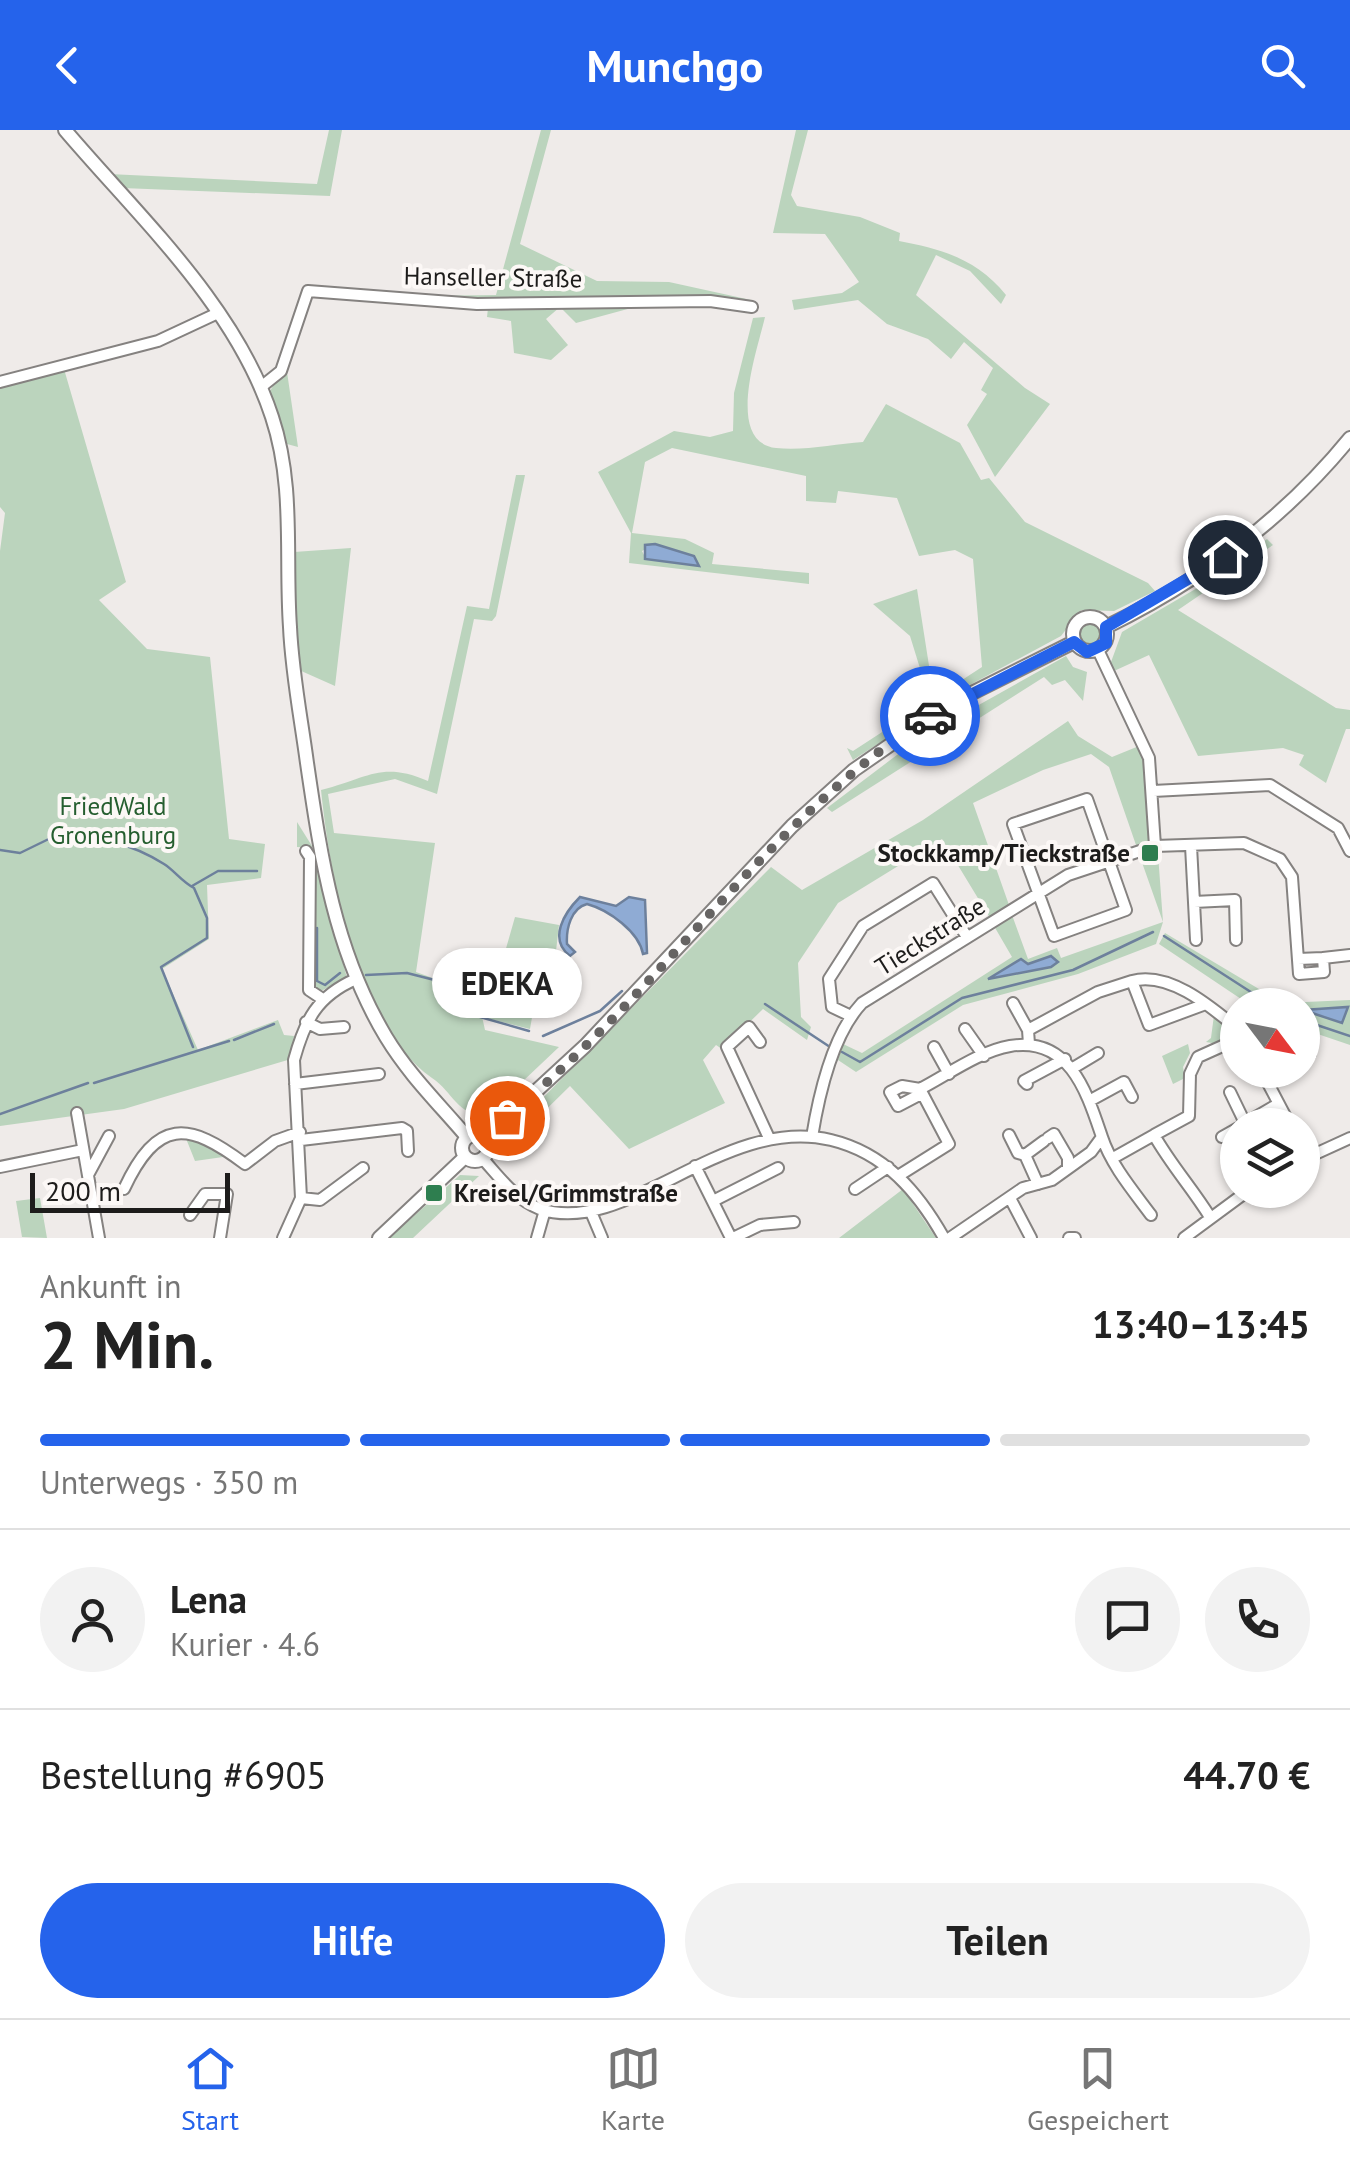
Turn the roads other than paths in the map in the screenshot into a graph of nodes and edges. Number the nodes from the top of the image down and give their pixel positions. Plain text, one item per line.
1 (65, 130) edge
2 (752, 307) dead end
3 (218, 314) junction
4 (0, 382) edge
5 (261, 387) junction
6 (1350, 438) edge
7 (1106, 627) junction
8 (1074, 642) junction
9 (1098, 650) junction
10 (1153, 790) junction
11 (1154, 846) junction
12 (1190, 846) junction
13 (1350, 850) edge
14 (306, 851) dead end
15 (1109, 859) junction
16 (1038, 893) junction
17 (1194, 902) junction
18 (967, 937) junction
19 (1196, 940) dead end
20 (1236, 940) dead end
21 (1350, 955) edge
22 (356, 979) junction
23 (1132, 981) junction
24 (321, 998) junction
25 (1013, 1003) dead end
26 (1203, 1005) junction
27 (851, 1016) junction
28 (1220, 1017) edge
29 (306, 1022) junction
30 (344, 1027) dead end
31 (966, 1029) dead end
32 (1028, 1030) junction
33 (760, 1042) dead end
34 (1029, 1044) junction
35 (934, 1046) dead end
36 (1220, 1047) edge
37 (1098, 1053) dead end
38 (984, 1056) junction
39 (1069, 1063) junction
40 (378, 1074) dead end
41 (949, 1074) junction
42 (295, 1084) junction
43 (1026, 1084) dead end
44 (1270, 1088) edge
45 (1230, 1092) dead end
46 (1132, 1097) dead end
47 (1091, 1100) junction
48 (1278, 1104) junction
49 (1236, 1108) edge
50 (1271, 1108) edge
51 (1280, 1108) edge
52 (76, 1113) dead end
53 (1009, 1135) dead end
54 (109, 1136) dead end
55 (300, 1136) junction
56 (812, 1136) junction
57 (1102, 1136) junction
58 (1154, 1136) junction
59 (467, 1137) junction
60 (485, 1138) junction
61 (769, 1138) junction
62 (1350, 1138) edge
63 (1320, 1149) edge
64 (83, 1150) junction
65 (408, 1151) dead end
66 (1025, 1155) junction
67 (465, 1157) junction
68 (1114, 1158) junction
69 (482, 1159) junction
70 (0, 1166) edge
71 (695, 1166) junction
72 (888, 1167) junction
73 (363, 1168) dead end
74 (778, 1168) dead end
75 (1068, 1168) junction
76 (88, 1175) junction
77 (898, 1176) junction
78 (1038, 1184) junction
79 (124, 1189) dead end
80 (855, 1189) dead end
81 (301, 1198) junction
82 (1011, 1200) junction
83 (714, 1201) junction
84 (1223, 1208) edge
85 (545, 1210) junction
86 (590, 1212) junction
87 (190, 1214) dead end
88 (1150, 1216) dead end
89 (1210, 1217) junction
90 (794, 1222) dead end
91 (770, 1224) junction
92 (100, 1238) edge
93 (220, 1238) edge
94 (283, 1238) edge
95 (379, 1238) edge
96 (537, 1238) edge
97 (602, 1238) edge
98 (732, 1238) edge
99 (774, 1238) edge
100 (947, 1238) edge
101 (1030, 1238) edge
102 (1184, 1238) edge

1 - 3 main road
2 - 5 street, Hanseller Straße
3 - 4 street
3 - 5 main road
5 - 22 main road
6 - 7 main road
7 - 8 main road
7 - 9 main road
8 - 9 main road
8 - 60 main road
9 - 10 street
10 - 11 street
10 - 13 street
11 - 12 street, Tieckstraße
11 - 15 street, Tieckstraße
12 - 17 street
12 - 21 street, Tieckstraße
14 - 24 street
15 - 16 street, Tieckstraße
15 - 16 street
15 - 16 street
16 - 18 street, Tieckstraße
17 - 19 street
17 - 20 street
18 - 27 street, Tieckstraße
18 - 27 street
22 - 24 street
22 - 59 main road
23 - 26 street
23 - 26 street
23 - 32 street
24 - 29 street
25 - 32 street
26 - 28 street
27 - 56 street, Tieckstraße
29 - 30 street
29 - 42 street
31 - 38 street
32 - 34 street
33 - 61 street
34 - 38 street
34 - 39 street
35 - 41 street
36 - 58 street
37 - 39 street
38 - 41 street
39 - 43 street
39 - 47 street
40 - 42 street
41 - 77 street
42 - 55 street
44 - 48 street
45 - 49 street
46 - 47 street
47 - 57 street
48 - 50 street
48 - 51 street
52 - 64 street
53 - 66 street
54 - 76 street
55 - 65 street
55 - 79 street
55 - 81 street
56 - 61 street
56 - 72 street
57 - 68 street
57 - 75 street
58 - 68 street
58 - 89 street
59 - 60 main road
59 - 67 main road
60 - 69 main road
61 - 71 street
62 - 63 street
64 - 70 street
64 - 76 street
66 - 75 street
66 - 78 street
67 - 69 main road
67 - 95 main road
68 - 88 street
69 - 85 street
71 - 83 street
71 - 86 street
72 - 77 street
72 - 80 street
73 - 81 street
74 - 83 street
75 - 78 street
76 - 92 street
77 - 100 street
78 - 82 street
81 - 94 street
82 - 100 street
82 - 101 street
83 - 98 street
84 - 89 street
85 - 86 street
85 - 96 street
86 - 97 street
87 - 93 street
89 - 102 street
90 - 91 street
91 - 98 street
91 - 99 street

